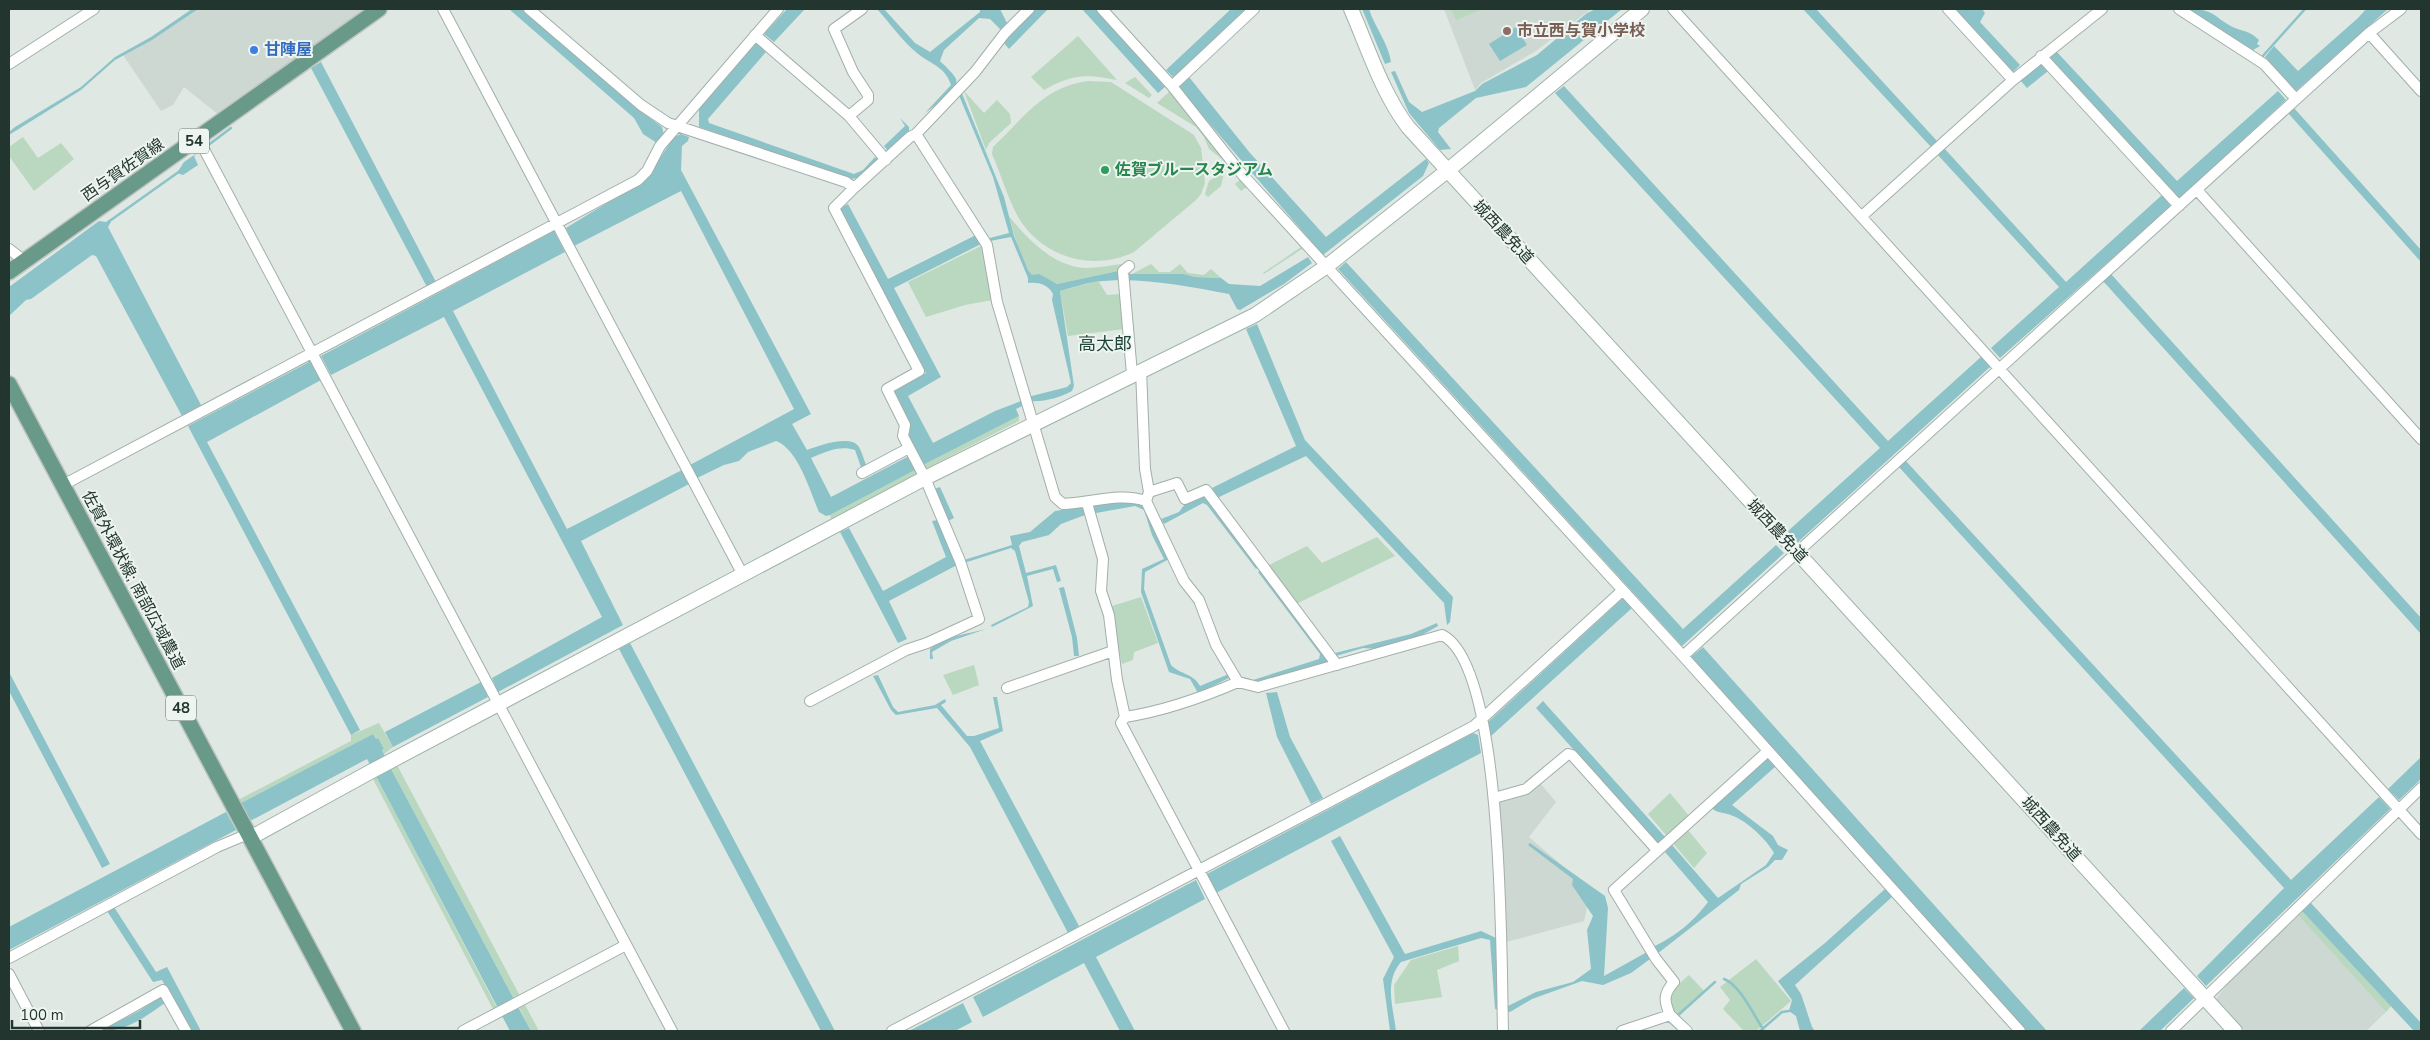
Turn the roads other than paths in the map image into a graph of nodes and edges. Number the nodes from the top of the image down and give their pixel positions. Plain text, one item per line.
1 (94, 9) edge
2 (379, 9) edge
3 (443, 9) edge
4 (529, 9) edge
5 (778, 9) edge
6 (862, 9) edge
7 (1029, 9) edge
8 (1102, 9) edge
9 (1254, 9) edge
10 (1351, 9) edge
11 (1642, 9) edge
12 (1673, 9) edge
13 (1948, 9) edge
14 (2102, 9) edge
15 (2179, 9) edge
16 (2401, 9) edge
17 (2369, 33) junction
18 (755, 35) junction
19 (2041, 56) junction
20 (9, 64) edge
21 (2013, 80) junction
22 (1172, 86) junction
23 (2421, 91) edge
24 (2296, 99) junction
25 (849, 116) junction
26 (676, 126) junction
27 (916, 134) junction
28 (198, 138) junction
29 (886, 160) junction
30 (1447, 171) junction
31 (854, 188) junction
32 (2197, 190) junction
33 (2179, 206) junction
34 (1862, 216) junction
35 (557, 224) junction
36 (9, 249) edge
37 (22, 262) junction
38 (1327, 266) junction
39 (9, 272) edge
40 (1125, 273) dead end
41 (312, 354) junction
42 (2000, 367) junction
43 (1137, 372) junction
44 (9, 384) edge
45 (1033, 424) junction
46 (2421, 439) edge
47 (909, 448) junction
48 (862, 474) dead end
49 (925, 478) junction
50 (63, 485) junction
51 (1148, 497) junction
52 (1088, 508) junction
53 (1797, 552) junction
54 (743, 575) junction
55 (1623, 590) junction
56 (1114, 651) junction
57 (1683, 656) junction
58 (1337, 664) junction
59 (1238, 682) junction
60 (1007, 688) dead end
61 (810, 702) dead end
62 (499, 704) junction
63 (1124, 717) junction
64 (1482, 720) junction
65 (1768, 751) junction
66 (2421, 788) edge
67 (1494, 798) junction
68 (2399, 809) junction
69 (2421, 834) edge
70 (249, 836) junction
71 (1657, 850) junction
72 (1199, 871) junction
73 (626, 945) junction
74 (9, 958) edge
75 (9, 974) edge
76 (2205, 998) junction
77 (1670, 1015) junction
78 (39, 1031) edge
79 (90, 1031) edge
80 (186, 1031) edge
81 (353, 1031) edge
82 (463, 1031) edge
83 (672, 1031) edge
84 (892, 1031) edge
85 (1284, 1031) edge
86 (1502, 1031) edge
87 (1622, 1031) edge
88 (1687, 1031) edge
89 (2020, 1031) edge
90 (2170, 1031) edge
91 (2235, 1031) edge

1 - 20 street
2 - 28 main road, 西与賀佐賀線 / 54
3 - 35 street
4 - 26 street
5 - 18 street
6 - 25 street
7 - 27 street
8 - 22 street
9 - 22 street
10 - 30 street, 城西農免道
11 - 30 street
12 - 34 street
13 - 21 street
14 - 19 street
15 - 24 street
16 - 17 street
17 - 23 street
17 - 24 street
18 - 25 street
18 - 26 street
19 - 21 street
19 - 33 street
21 - 34 street
22 - 38 street
24 - 32 street
25 - 29 street
26 - 31 street
26 - 35 street
27 - 29 street
27 - 45 street
28 - 37 main road, 西与賀佐賀線 / 54
28 - 41 street
29 - 31 street
30 - 38 street
30 - 53 street, 城西農免道
31 - 47 street
32 - 33 street
32 - 46 street
33 - 42 street
34 - 42 street
35 - 41 street
35 - 54 street
36 - 37 street
37 - 39 main road, 西与賀佐賀線 / 54
38 - 43 street
38 - 55 street
40 - 43 street
41 - 50 street
41 - 62 street
42 - 53 street
42 - 68 street
43 - 45 street
43 - 51 street
44 - 50 main road, 佐賀外環状線; 南部広域農道 / 48
45 - 49 street
45 - 52 street
47 - 48 street
47 - 49 street
49 - 54 street
49 - 61 street
50 - 70 main road, 佐賀外環状線; 南部広域農道 / 48
51 - 52 street
51 - 58 street
51 - 59 street
52 - 56 street
53 - 57 street
53 - 76 street, 城西農免道
54 - 62 street
55 - 57 street
55 - 64 street
56 - 60 street
56 - 63 street
57 - 65 street
58 - 59 street
58 - 64 street
59 - 63 street
62 - 70 street
62 - 73 street
63 - 72 street
64 - 67 street
64 - 72 street
65 - 71 street
65 - 89 street
66 - 68 street
67 - 71 street
67 - 86 street
68 - 69 street
68 - 76 street
70 - 74 street
70 - 81 main road, 佐賀外環状線; 南部広域農道 / 48
71 - 77 street
72 - 84 street
72 - 85 street
73 - 82 street
73 - 83 street
75 - 78 street
76 - 90 street
76 - 91 street, 城西農免道
77 - 87 street
77 - 88 street
79 - 80 street

